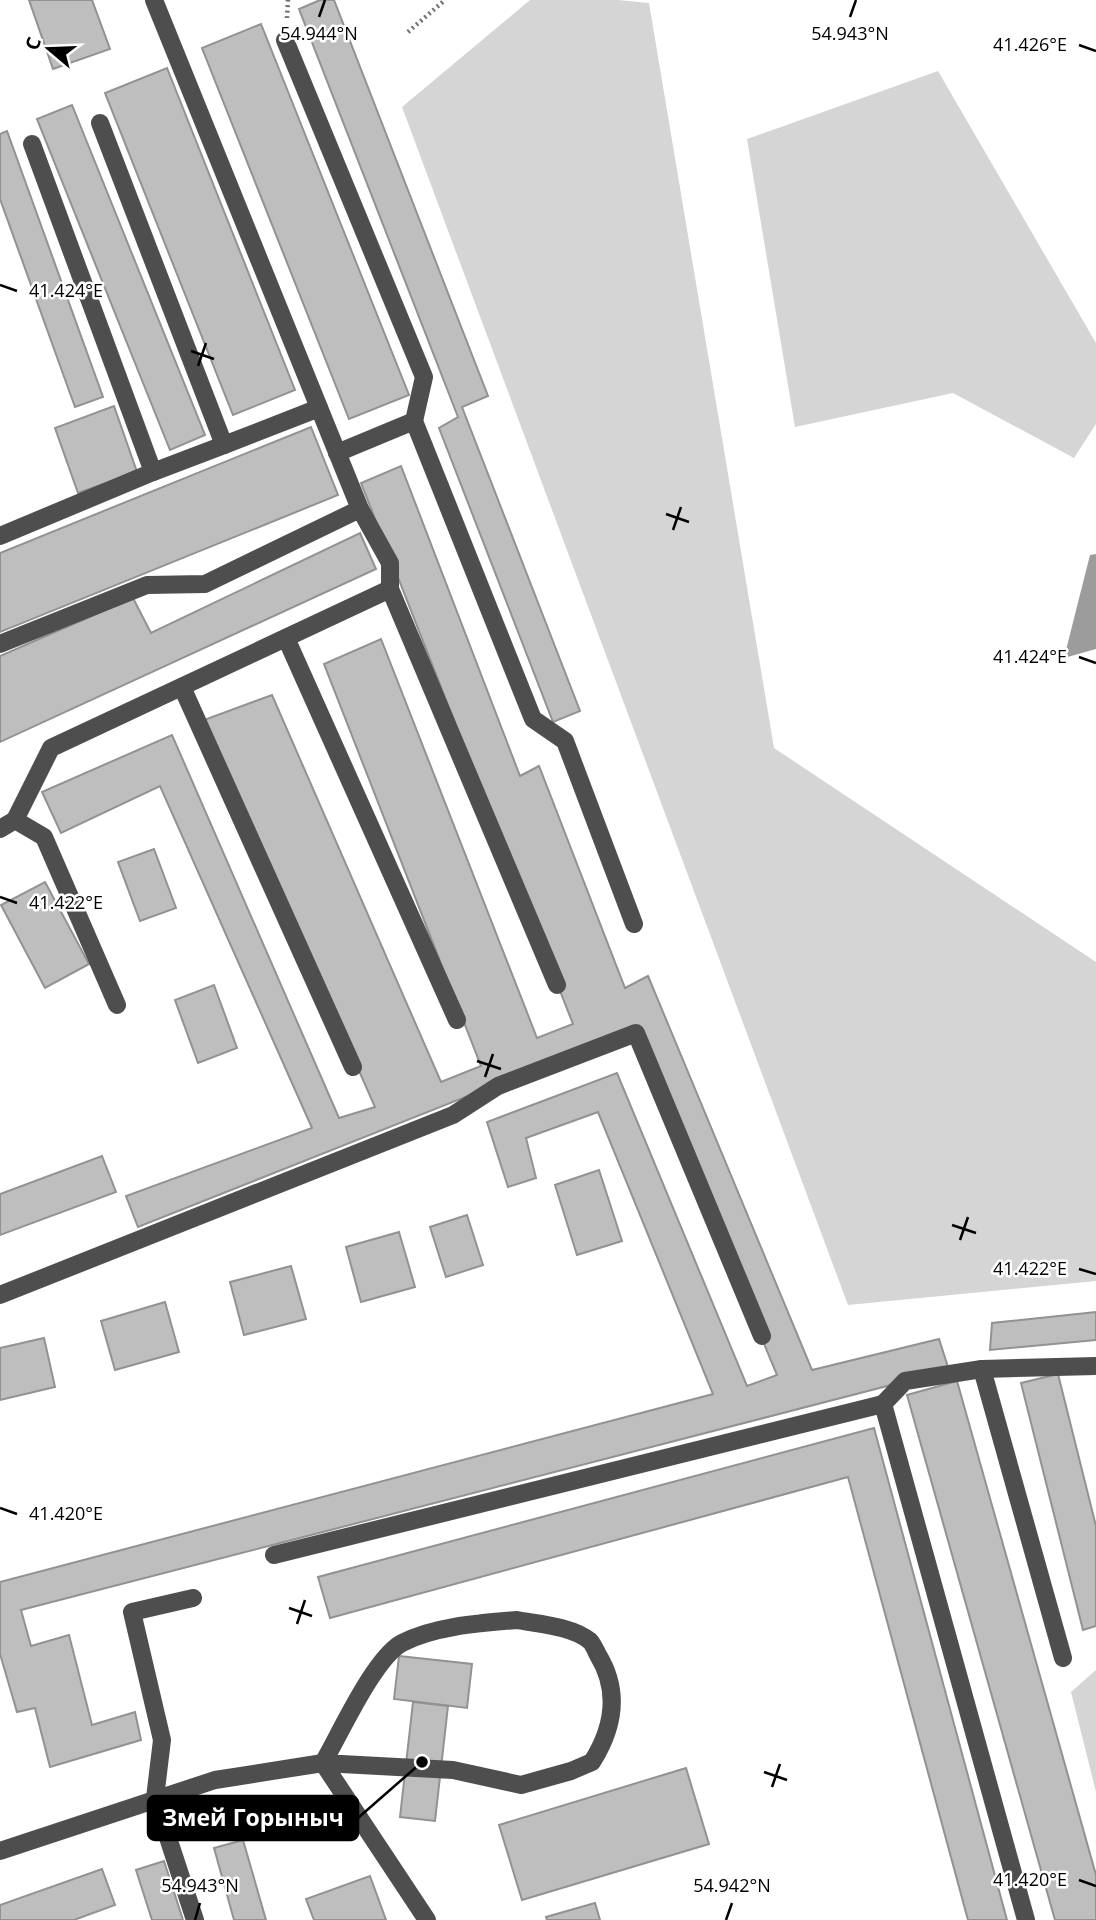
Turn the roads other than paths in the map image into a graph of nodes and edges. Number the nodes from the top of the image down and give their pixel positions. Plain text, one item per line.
1 (155, 0) edge
2 (285, 40) dead end
3 (100, 123) dead end
4 (32, 144) dead end
5 (319, 408) junction
6 (415, 421) junction
7 (224, 445) junction
8 (337, 453) junction
9 (153, 472) junction
10 (360, 509) junction
11 (0, 536) edge
12 (390, 589) junction
13 (286, 638) junction
14 (0, 644) edge
15 (182, 687) junction
16 (8, 825) edge
17 (634, 924) dead end
18 (556, 985) dead end
19 (117, 1005) dead end
20 (457, 1020) dead end
21 (353, 1068) dead end
22 (0, 1295) edge
23 (762, 1336) dead end
24 (1096, 1366) edge
25 (982, 1369) junction
26 (883, 1404) junction
27 (274, 1555) dead end
28 (193, 1598) dead end
29 (1063, 1658) dead end
30 (323, 1763) junction
31 (155, 1798) junction
32 (0, 1851) edge
33 (195, 1920) edge
34 (426, 1920) edge
35 (1026, 1920) edge

1 - 5 lane
2 - 6 lane
3 - 7 lane
4 - 9 lane
5 - 7 lane
5 - 8 lane
6 - 8 lane
6 - 17 lane
7 - 9 lane
8 - 10 lane
9 - 11 lane
10 - 12 lane
10 - 14 lane
12 - 13 lane
12 - 18 lane
13 - 15 lane
13 - 20 lane
15 - 16 lane
15 - 21 lane
16 - 19 lane
22 - 23 lane
24 - 25 lane
25 - 26 lane
25 - 29 lane
26 - 27 lane
26 - 35 lane
28 - 31 lane
30 - 30 lane
30 - 31 lane
30 - 34 lane
31 - 32 lane
31 - 33 lane

